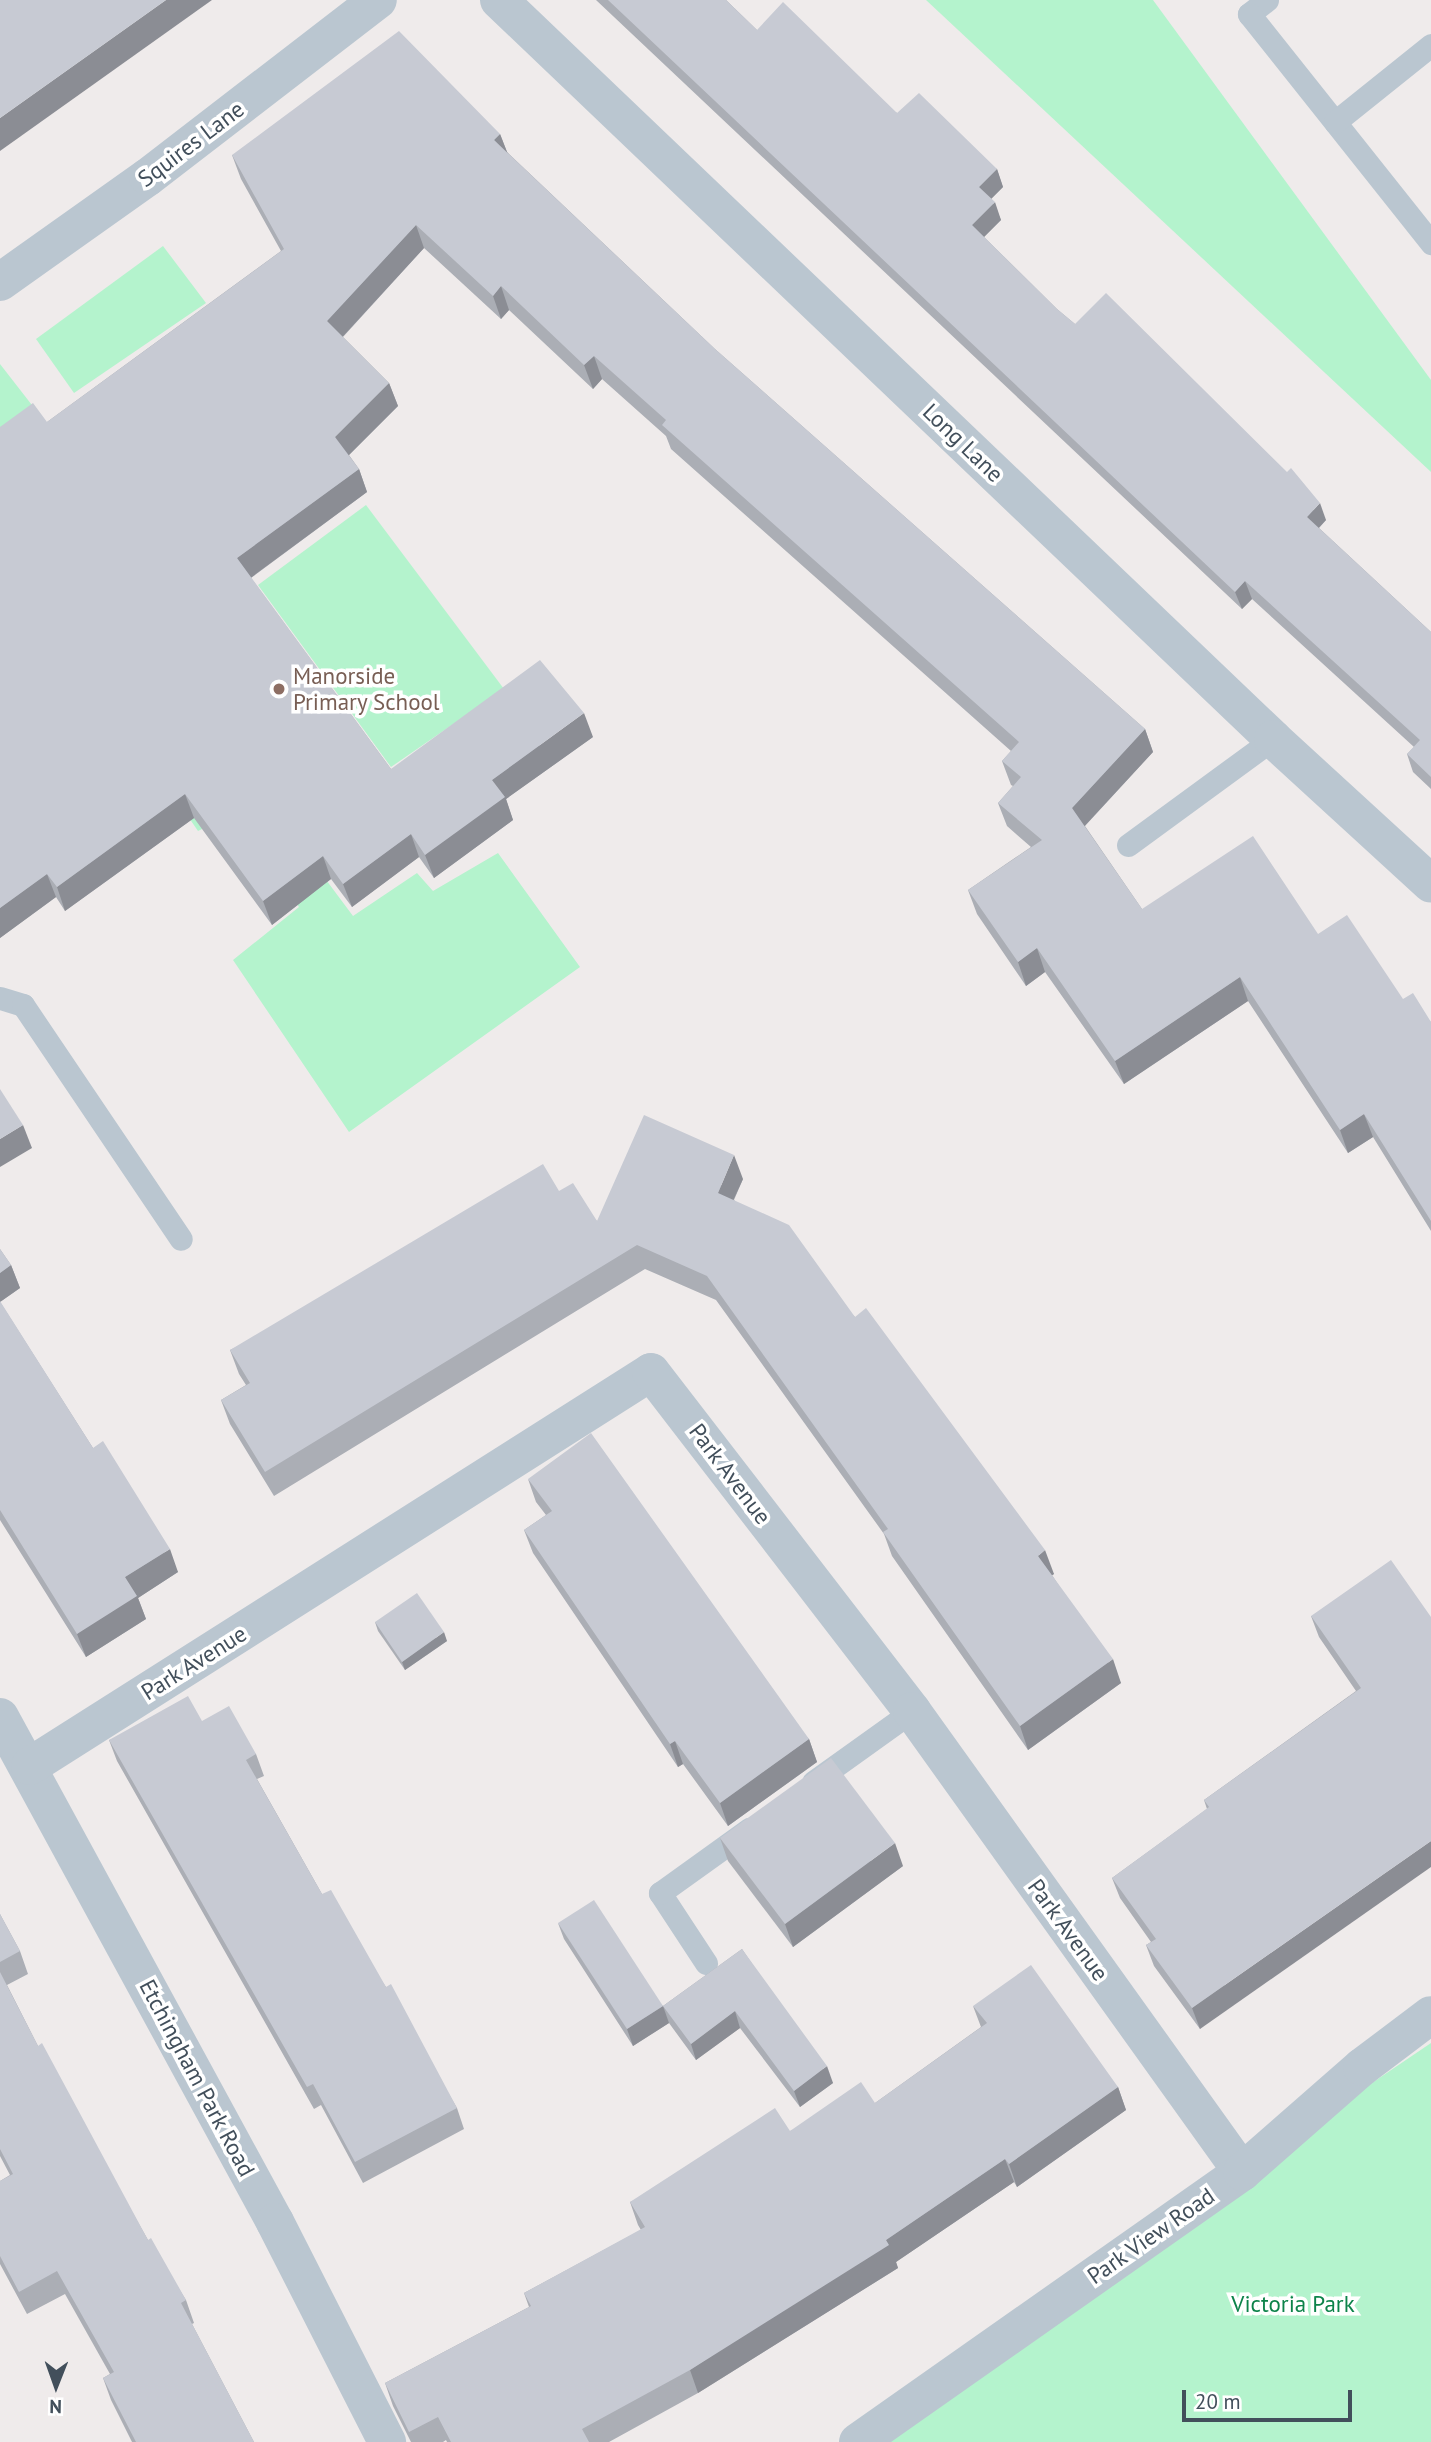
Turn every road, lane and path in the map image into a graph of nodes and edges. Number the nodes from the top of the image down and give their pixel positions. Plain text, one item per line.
1 (379, 0) edge
2 (499, 0) edge
3 (1251, 4) edge
4 (1431, 45) edge
5 (1335, 122) junction
6 (1426, 228) edge
7 (0, 282) edge
8 (1273, 739) junction
9 (1128, 845) dead end
10 (1431, 884) edge
11 (0, 998) edge
12 (181, 1239) dead end
13 (912, 1711) junction
14 (0, 1717) edge
15 (30, 1766) junction
16 (791, 1798) edge
17 (769, 1814) edge
18 (706, 1963) dead end
19 (1431, 2015) edge
20 (1242, 2172) junction
21 (387, 2442) edge
22 (858, 2442) edge

1 - 7 street, Squires Lane
2 - 8 street, Long Lane
3 - 5 lane
4 - 5 lane
5 - 6 lane
8 - 9 lane
8 - 10 street, Long Lane
11 - 12 lane
13 - 15 street, Park Avenue
13 - 16 lane
13 - 20 street, Park Avenue
14 - 15 street, Etchingham Park Road
15 - 21 street, Etchingham Park Road
17 - 18 lane
19 - 20 street, Park View Road
20 - 22 street, Park View Road

